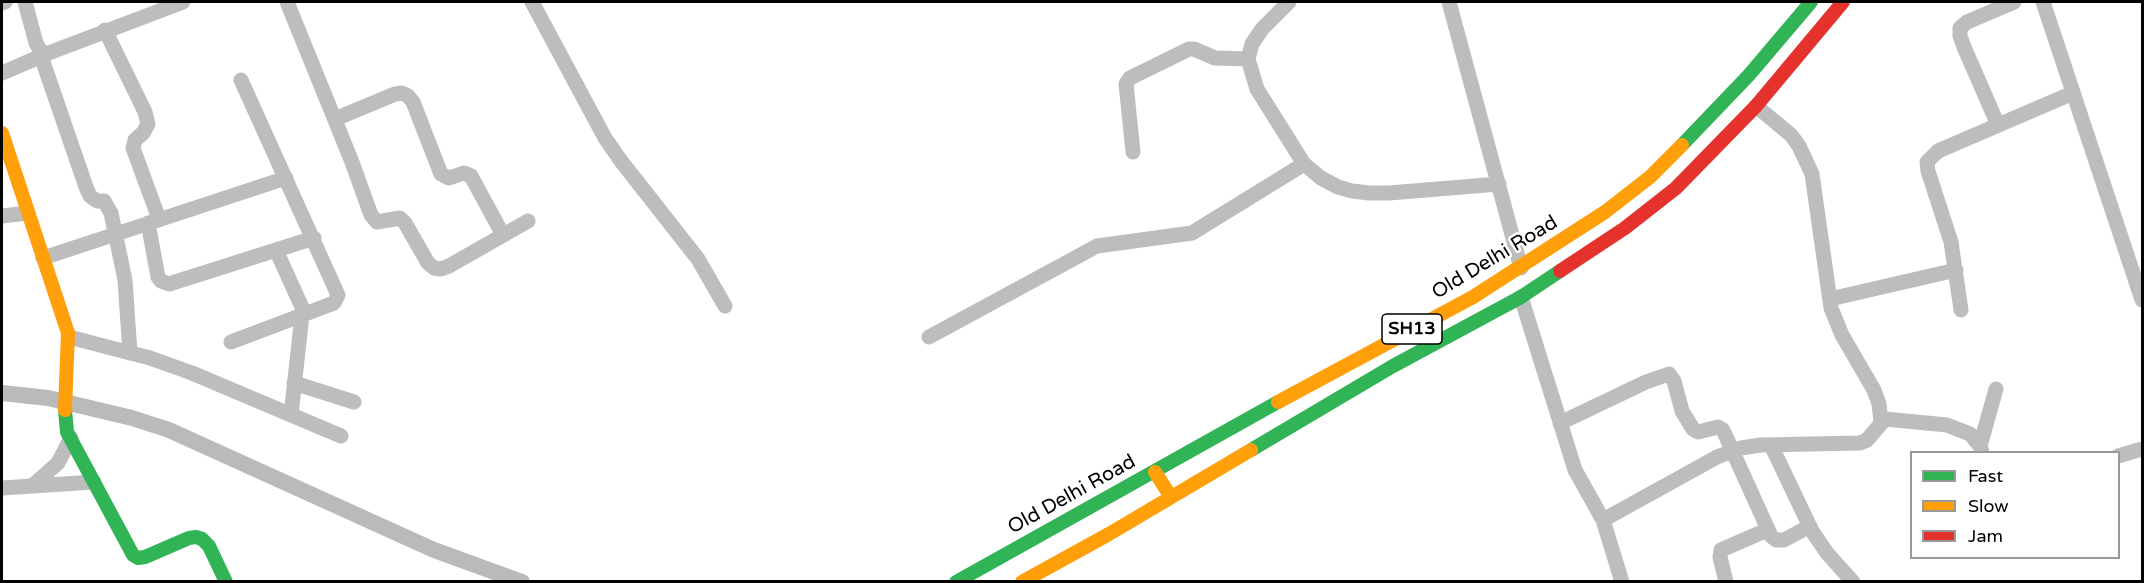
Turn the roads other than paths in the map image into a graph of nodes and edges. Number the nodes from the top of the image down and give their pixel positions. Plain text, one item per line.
1 (25, 2) edge
2 (183, 2) edge
3 (287, 2) edge
4 (532, 2) edge
5 (1288, 2) edge
6 (1449, 2) edge
7 (1811, 2) edge
8 (1843, 2) edge
9 (2014, 2) edge
10 (2043, 2) edge
11 (146, 8) edge
12 (105, 30) junction
13 (43, 55) junction
14 (1248, 59) junction
15 (2, 73) edge
16 (241, 80) dead end
17 (2073, 93) junction
18 (1756, 106) junction
19 (334, 119) junction
20 (1998, 125) junction
21 (2, 135) edge
22 (1132, 152) dead end
23 (1304, 164) junction
24 (286, 178) junction
25 (1499, 184) junction
26 (28, 213) junction
27 (2, 216) edge
28 (154, 221) junction
29 (528, 221) dead end
30 (115, 234) junction
31 (503, 235) junction
32 (314, 238) junction
33 (276, 250) junction
34 (43, 258) junction
35 (1521, 268) junction
36 (2138, 269) edge
37 (1956, 270) junction
38 (1521, 297) junction
39 (1830, 299) junction
40 (2142, 300) edge
41 (725, 306) dead end
42 (1961, 310) dead end
43 (303, 314) junction
44 (69, 337) junction
45 (929, 337) dead end
46 (231, 342) dead end
47 (130, 352) junction
48 (294, 383) junction
49 (1996, 389) dead end
50 (354, 402) dead end
51 (291, 416) junction
52 (1881, 422) junction
53 (1560, 423) junction
54 (341, 436) dead end
55 (71, 438) junction
56 (1771, 445) junction
57 (1981, 449) edge
58 (2142, 449) edge
59 (1731, 452) junction
60 (2120, 455) edge
61 (1155, 472) junction
62 (94, 482) junction
63 (32, 486) junction
64 (2, 488) edge
65 (1170, 497) junction
66 (1603, 520) junction
67 (1810, 526) junction
68 (1767, 530) junction
69 (226, 582) edge
70 (956, 582) edge
71 (1023, 582) edge
72 (1622, 582) edge
73 (1726, 582) edge
74 (1853, 582) edge

1 - 13 street
2 - 11 street
3 - 19 street
4 - 41 street
5 - 14 street
6 - 25 street
7 - 35 main road, Old Delhi Road / SH13
8 - 18 main road, SH13
9 - 20 street
10 - 17 street
11 - 12 street
12 - 13 street
12 - 28 street
13 - 15 street
13 - 30 street
14 - 22 street
14 - 23 street
16 - 24 street
17 - 20 street
17 - 36 street
18 - 38 main road, SH13
18 - 39 street
19 - 31 street
19 - 31 street
20 - 37 street
21 - 26 main road
23 - 25 street
23 - 45 street
24 - 28 street
24 - 32 street
25 - 35 street
26 - 27 street
26 - 34 main road
28 - 30 street
28 - 33 street
29 - 31 street
30 - 34 street
30 - 47 street
32 - 33 street
32 - 43 street
33 - 43 street
34 - 44 main road
35 - 61 main road, Old Delhi Road / SH13
36 - 40 street
37 - 39 street
37 - 42 street
38 - 53 street
38 - 65 main road, SH13
39 - 52 street
43 - 46 street
43 - 48 street
44 - 47 street
44 - 55 main road
47 - 51 street
48 - 50 street
48 - 51 street
49 - 57 street
51 - 54 street
52 - 56 street
52 - 57 street
53 - 59 street
53 - 66 street
55 - 62 main road
55 - 63 street
56 - 59 street
56 - 67 street
58 - 60 street
59 - 66 street
59 - 68 street
61 - 65 main road
61 - 70 main road, Old Delhi Road / SH13
62 - 63 street
62 - 69 main road
63 - 64 street
65 - 71 main road, SH13
66 - 72 street
67 - 68 street
67 - 74 street
68 - 73 street

